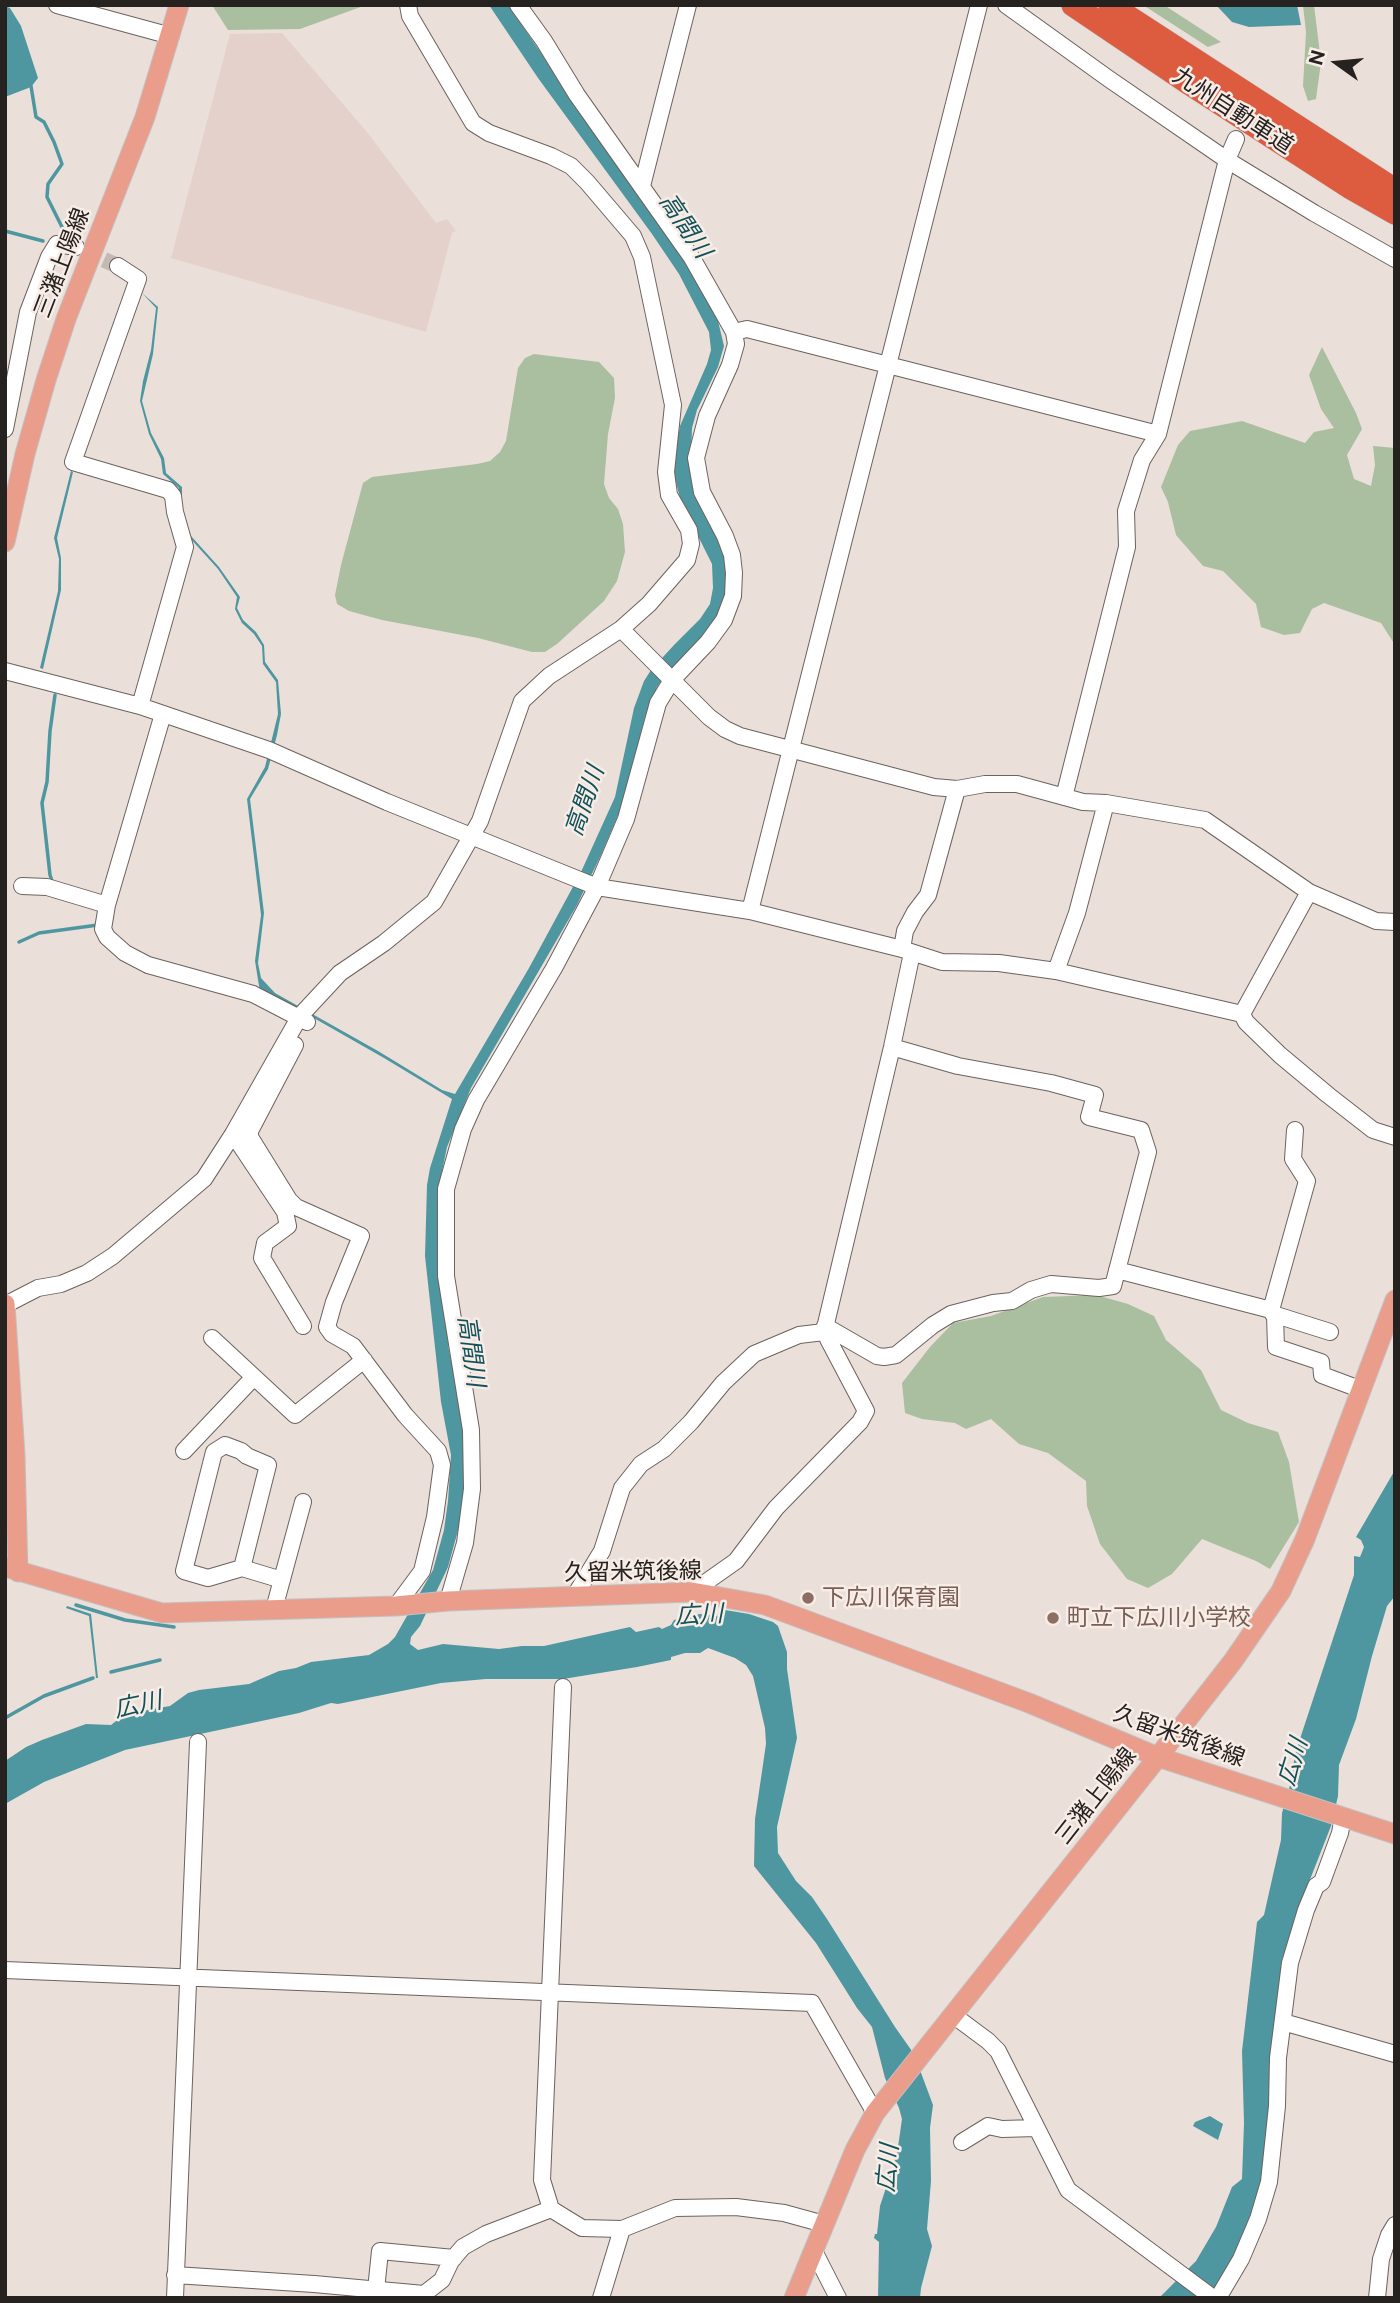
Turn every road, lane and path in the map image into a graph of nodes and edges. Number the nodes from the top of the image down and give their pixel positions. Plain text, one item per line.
1 (57, 5) edge
2 (179, 5) edge
3 (408, 5) edge
4 (518, 5) edge
5 (688, 5) edge
6 (979, 5) edge
7 (1006, 5) edge
8 (1073, 5) edge
9 (1110, 5) edge
10 (171, 36) junction
11 (1236, 139) dead end
12 (1227, 160) junction
13 (642, 186) junction
14 (1395, 190) edge
15 (1395, 213) edge
16 (76, 247) dead end
17 (1395, 259) edge
18 (118, 266) tunnel mouth
19 (734, 332) junction
20 (887, 366) junction
21 (5, 429) edge
22 (1158, 434) junction
23 (5, 542) edge
24 (621, 629) junction
25 (5, 671) edge
26 (670, 678) junction
27 (139, 706) junction
28 (163, 714) junction
29 (790, 749) junction
30 (957, 789) junction
31 (1064, 797) junction
32 (1107, 803) junction
33 (470, 835) junction
34 (22, 886) dead end
35 (597, 887) junction
36 (1309, 892) junction
37 (108, 901) junction
38 (750, 911) junction
39 (1395, 922) edge
40 (907, 951) junction
41 (1056, 971) junction
42 (301, 1014) junction
43 (1242, 1014) junction
44 (892, 1048) junction
45 (1295, 1130) dead end
46 (233, 1134) junction
47 (1395, 1138) edge
48 (1117, 1270) junction
49 (1395, 1300) edge
50 (5, 1304) edge
51 (1272, 1312) junction
52 (303, 1326) dead end
53 (826, 1332) junction
54 (1329, 1332) dead end
55 (212, 1338) dead end
56 (364, 1360) junction
57 (254, 1377) junction
58 (1362, 1390) junction
59 (184, 1451) dead end
60 (303, 1502) dead end
61 (242, 1568) junction
62 (11, 1570) edge
63 (282, 1580) junction
64 (692, 1592) junction
65 (574, 1597) junction
66 (444, 1601) junction
67 (401, 1605) junction
68 (274, 1609) junction
69 (563, 1687) dead end
70 (198, 1742) dead end
71 (1158, 1757) junction
72 (1341, 1817) junction
73 (1395, 1833) edge
74 (5, 1970) edge
75 (188, 1977) junction
76 (549, 1991) junction
77 (953, 2015) junction
78 (1283, 2022) junction
79 (1395, 2054) edge
80 (878, 2108) junction
81 (1036, 2128) junction
82 (962, 2142) dead end
83 (551, 2209) junction
84 (824, 2224) junction
85 (1395, 2225) edge
86 (622, 2229) junction
87 (813, 2249) junction
88 (454, 2258) junction
89 (1388, 2261) edge
90 (176, 2275) junction
91 (376, 2290) junction
92 (314, 2291) edge
93 (175, 2298) edge
94 (601, 2298) edge
95 (794, 2298) edge
96 (838, 2298) edge
97 (1214, 2298) edge
98 (1377, 2298) edge

1 - 10 street
2 - 10 main road, 三潴上陽線
3 - 24 street
4 - 13 street
5 - 13 street
6 - 20 street
7 - 12 street
8 - 15 highway, 九州自動車道
9 - 14 highway, 九州自動車道
10 - 23 main road, 三潴上陽線
11 - 12 street
12 - 17 street
12 - 22 street
13 - 19 street
16 - 21 street
18 - 27 street
19 - 20 street
19 - 26 street
20 - 22 street
20 - 29 street
22 - 31 street
24 - 26 street
24 - 33 street
25 - 27 street
26 - 29 street
26 - 35 street
27 - 28 street
28 - 33 street
28 - 37 street
29 - 30 street
29 - 38 street
30 - 31 street
30 - 40 street
31 - 32 street
32 - 36 street
32 - 41 street
33 - 35 street
33 - 42 street
34 - 37 street
35 - 38 street
35 - 66 street
36 - 39 street
36 - 43 street
37 - 42 street
38 - 40 street
40 - 41 street
40 - 44 street
41 - 43 street
42 - 46 street
42 - 56 street
43 - 47 street
44 - 48 street
44 - 53 street
45 - 51 street
46 - 50 street
46 - 52 street
48 - 51 street
48 - 53 street
49 - 58 main road, 三潴上陽線
50 - 62 main road
51 - 54 street
51 - 58 street
53 - 64 street
53 - 65 street
55 - 57 street
56 - 57 street
56 - 67 street
57 - 59 street
58 - 71 main road, 三潴上陽線
60 - 63 street
61 - 61 street
61 - 63 street
62 - 68 main road, 久留米筑後線
63 - 68 street
64 - 65 main road, 久留米筑後線
64 - 71 main road, 久留米筑後線
65 - 66 main road, 久留米筑後線
66 - 67 main road, 久留米筑後線
67 - 68 main road, 久留米筑後線
69 - 76 street
70 - 75 street
71 - 72 main road, 久留米筑後線
71 - 77 main road, 三潴上陽線
72 - 73 main road, 久留米筑後線
72 - 78 street
74 - 75 street
75 - 76 street
75 - 90 street
76 - 80 street
76 - 83 street
77 - 80 main road, 三潴上陽線
77 - 81 street
78 - 79 street
78 - 97 street
80 - 84 main road, 三潴上陽線
81 - 82 street
81 - 97 street
83 - 86 street
83 - 88 street
84 - 86 street
84 - 87 main road, 三潴上陽線
85 - 89 street
86 - 94 street
87 - 95 main road, 三潴上陽線
87 - 96 street
88 - 91 street
88 - 91 street
89 - 98 street
90 - 92 street
90 - 93 street
91 - 92 street

